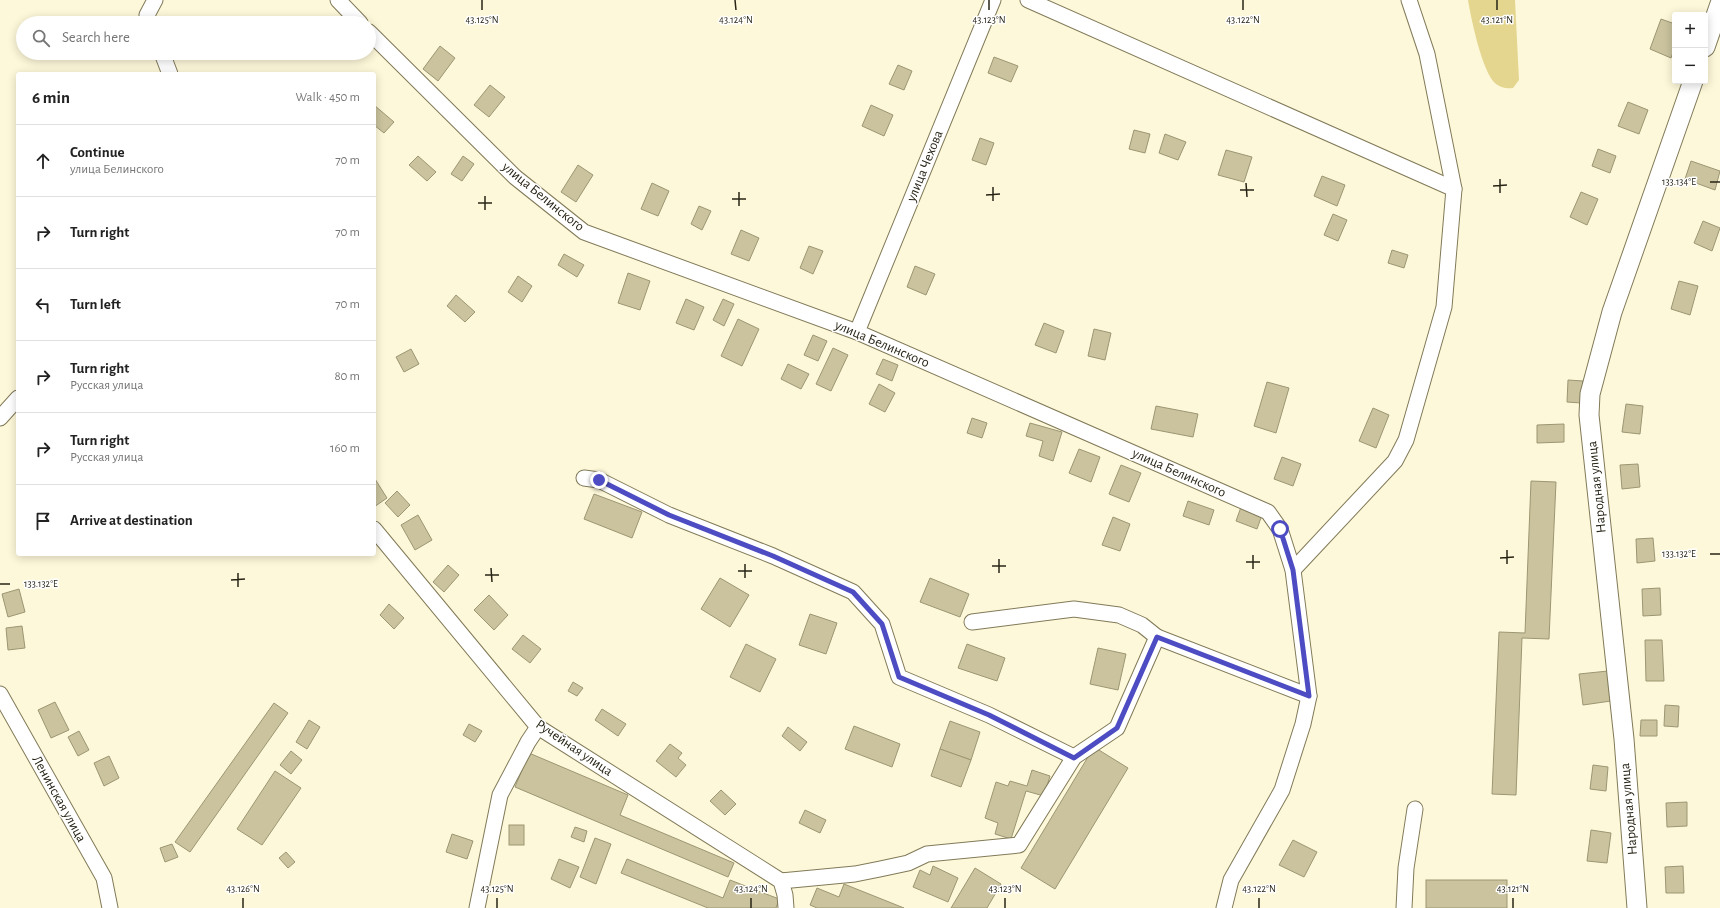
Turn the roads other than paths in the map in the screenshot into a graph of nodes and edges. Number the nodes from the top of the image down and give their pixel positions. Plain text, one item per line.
1 (155, 0) edge
2 (338, 0) edge
3 (993, 0) edge
4 (1028, 0) edge
5 (1409, 0) edge
6 (1720, 4) edge
7 (147, 16) edge
8 (353, 16) edge
9 (1708, 38) edge
10 (376, 39) edge
11 (165, 60) edge
12 (169, 72) edge
13 (1692, 84) edge
14 (1454, 189) junction
15 (857, 332) junction
16 (16, 400) edge
17 (0, 418) edge
18 (584, 478) dead end
19 (376, 531) edge
20 (1293, 570) junction
21 (972, 622) dead end
22 (1157, 637) junction
23 (0, 694) edge
24 (1309, 696) junction
25 (538, 727) junction
26 (1074, 758) junction
27 (1415, 809) dead end
28 (781, 881) junction
29 (110, 908) edge
30 (476, 908) edge
31 (786, 908) edge
32 (1224, 908) edge
33 (1404, 908) edge
34 (1637, 908) edge

1 - 7 street
2 - 8 street
3 - 15 street, улица Чехова
4 - 14 street
5 - 14 street
6 - 9 street
10 - 15 street, улица Белинского
11 - 12 street
13 - 34 street, Народная улица
14 - 20 street
15 - 20 street, улица Белинского
16 - 17 street
18 - 26 street
19 - 25 street, Ручейная улица
20 - 24 street, улица Белинского
21 - 22 street
22 - 24 street
22 - 26 street
23 - 29 street, Ленинская улица
24 - 32 street, улица Белинского
25 - 28 street, Ручейная улица
25 - 30 street
26 - 28 street
27 - 33 street
28 - 31 street

